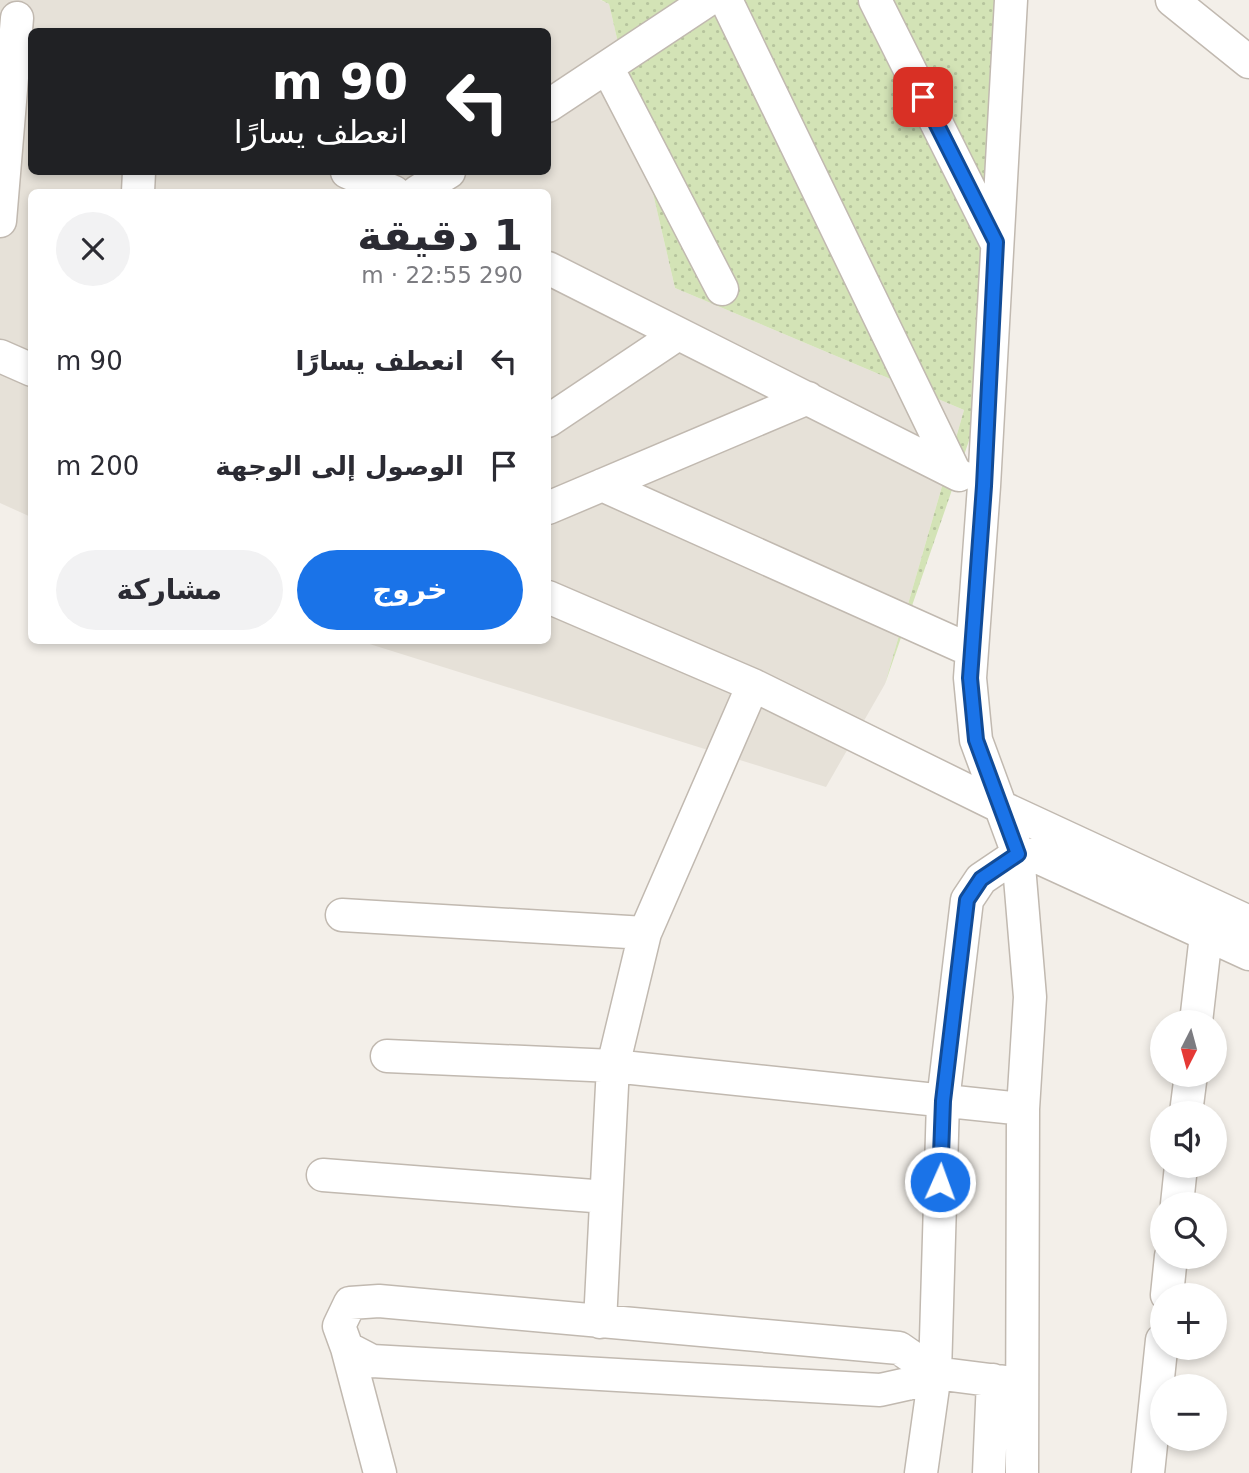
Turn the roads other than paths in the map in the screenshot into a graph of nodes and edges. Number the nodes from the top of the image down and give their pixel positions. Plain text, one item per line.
1 (875, 0) edge
2 (1011, 0) edge
3 (1172, 0) edge
4 (708, 1) edge
5 (20, 20) edge
6 (1249, 62) edge
7 (607, 67) junction
8 (551, 104) edge
9 (354, 175) edge
10 (444, 175) edge
11 (387, 189) edge
12 (422, 189) edge
13 (0, 221) edge
14 (996, 242) junction
15 (551, 271) edge
16 (722, 289) dead end
17 (678, 334) junction
18 (0, 356) edge
19 (28, 368) edge
20 (808, 398) junction
21 (551, 419) edge
22 (955, 473) junction
23 (602, 485) junction
24 (984, 486) junction
25 (551, 507) edge
26 (551, 598) edge
27 (970, 650) junction
28 (753, 685) junction
29 (1001, 807) junction
30 (1018, 854) junction
31 (342, 915) dead end
32 (1249, 922) edge
33 (645, 933) junction
34 (1206, 935) junction
35 (1249, 954) edge
36 (1197, 1010) edge
37 (387, 1056) dead end
38 (613, 1066) junction
39 (943, 1101) junction
40 (1023, 1109) junction
41 (323, 1175) dead end
42 (606, 1197) junction
43 (600, 1322) junction
44 (347, 1348) junction
45 (1160, 1360) edge
46 (934, 1373) junction
47 (1007, 1382) junction
48 (380, 1473) edge
49 (921, 1473) edge
50 (989, 1473) edge
51 (1022, 1473) edge
52 (1148, 1473) edge

1 - 14 street
2 - 14 street
3 - 6 street
4 - 7 street
4 - 22 street
5 - 13 street
7 - 8 street
7 - 16 street
9 - 11 street
10 - 12 street
14 - 24 street
15 - 17 street
17 - 20 street
17 - 21 street
18 - 19 street
20 - 22 street
20 - 23 street
22 - 24 street
23 - 25 street
23 - 27 street
24 - 27 street
26 - 28 street
27 - 29 street
28 - 29 street
28 - 33 street
29 - 30 street
29 - 32 street
30 - 34 street
30 - 39 street
30 - 40 street
31 - 33 street
33 - 38 street
34 - 35 street
34 - 36 street
37 - 38 street
38 - 39 street
38 - 42 street
39 - 40 street
39 - 46 street
40 - 47 street
41 - 42 street
42 - 43 street
43 - 44 street
43 - 46 street
44 - 46 street
44 - 48 street
45 - 52 street
46 - 47 street
46 - 49 street
47 - 50 street
47 - 51 street

